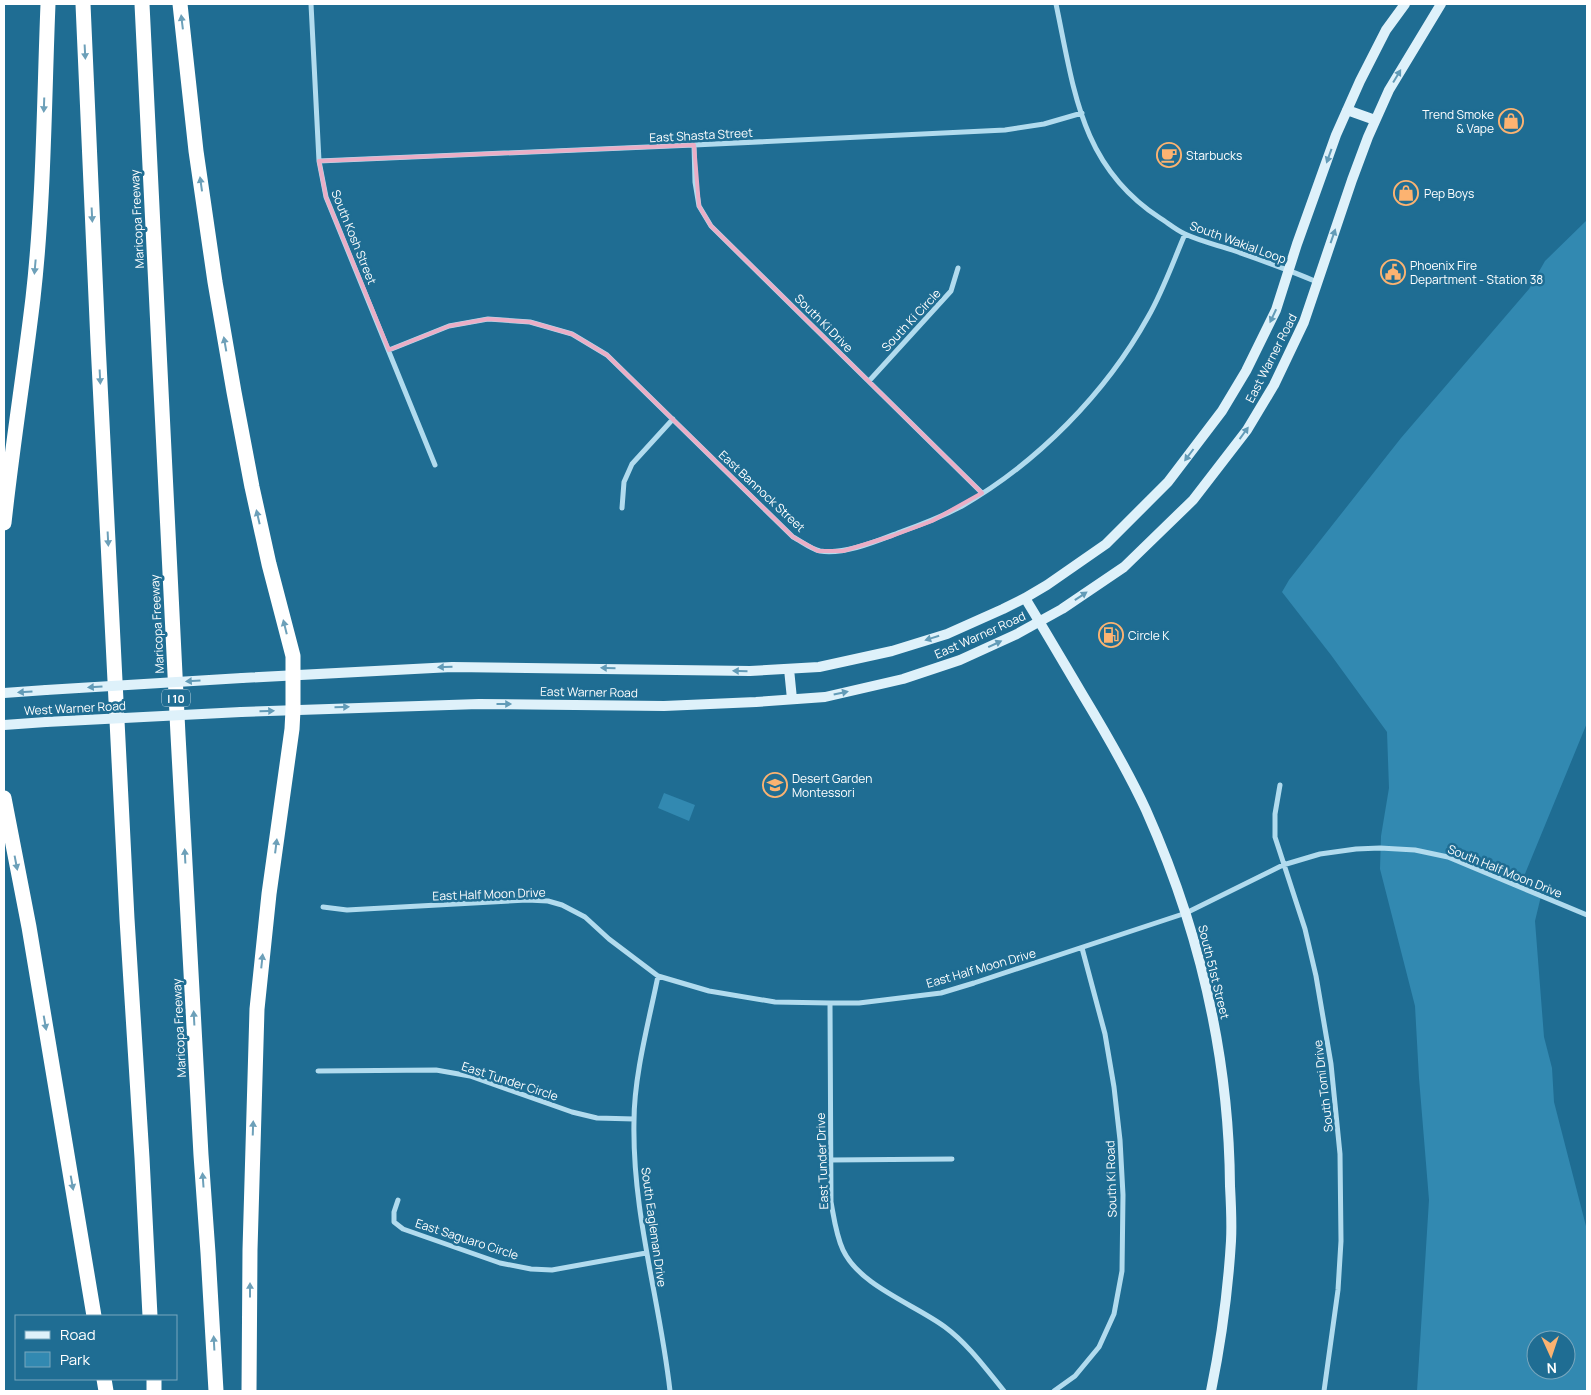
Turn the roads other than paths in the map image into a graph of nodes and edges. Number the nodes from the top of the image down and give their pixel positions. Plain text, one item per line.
1 (48, 4) edge
2 (83, 4) edge
3 (142, 4) edge
4 (180, 4) edge
5 (311, 4) edge
6 (1056, 4) edge
7 (1405, 4) edge
8 (1441, 4) edge
9 (1347, 110) junction
10 (1082, 113) junction
11 (1375, 120) junction
12 (694, 145) junction
13 (319, 161) junction
14 (1185, 234) junction
15 (958, 268) dead end
16 (1290, 270) junction
17 (1318, 282) junction
18 (389, 350) junction
19 (869, 381) junction
20 (673, 419) junction
21 (435, 465) dead end
22 (982, 493) junction
23 (622, 508) dead end
24 (4, 524) edge
25 (1025, 598) junction
26 (1040, 622) junction
27 (788, 669) junction
28 (293, 674) junction
29 (144, 684) joint
30 (4, 694) edge
31 (792, 699) junction
32 (293, 710) junction
33 (149, 716) joint
34 (4, 725) edge
35 (1280, 785) dead end
36 (4, 798) edge
37 (1283, 865) junction
38 (322, 907) dead end
39 (1186, 913) junction
40 (1587, 915) edge
41 (1082, 948) junction
42 (658, 976) junction
43 (830, 1004) junction
44 (318, 1072) dead end
45 (634, 1119) junction
46 (952, 1159) dead end
47 (831, 1160) junction
48 (398, 1200) dead end
49 (646, 1253) junction
50 (94, 1315) edge
51 (150, 1315) edge
52 (216, 1391) edge
53 (249, 1391) edge
54 (670, 1391) edge
55 (1004, 1391) edge
56 (1054, 1391) edge
57 (1211, 1391) edge
58 (1324, 1391) edge

1 -> 24 highway
2 -> 51 highway
52 -> 3 highway, Maricopa Freeway / I 10
28 -> 4 highway
5 - 13 street, South Kosh Street
6 - 10 street, South Wakial Loop
7 - 9 main road, East Warner Road
11 -> 8 main road, East Warner Road
9 - 11 main road
9 -> 16 main road, East Warner Road
10 - 12 street, East Shasta Street
10 - 14 street, South Wakial Loop
17 -> 11 main road, East Warner Road
12 - 13 street, East Shasta Street
12 - 19 street, South Ki Drive
13 - 18 street, South Kosh Street
14 - 16 street, South Wakial Loop
14 - 22 street, East Bannock Street
15 - 19 street, South Ki Circle
16 - 17 street, South Wakial Loop
16 -> 25 main road, East Warner Road
26 -> 17 main road, East Warner Road
18 - 20 street, East Bannock Street
18 - 21 street, South Kosh Street
19 - 22 street, South Ki Drive
20 - 22 street, East Bannock Street
20 - 23 street
25 - 26 main road, South 51st Street
25 -> 27 main road, East Warner Road
31 -> 26 main road, East Warner Road
26 - 39 main road, South 51st Street
27 -> 28 main road, East Warner Road
27 - 31 main road
28 -> 29 main road, East Warner Road, bridge
28 - 32 highway
29 -> 30 main road, West Warner Road, bridge
32 -> 31 main road, East Warner Road
33 -> 32 main road, East Warner Road, bridge
53 -> 32 highway
33 - 34 main road, West Warner Road, bridge
35 - 37 street, South Tomi Drive
36 -> 50 highway
37 - 39 street, South Half Moon Drive
37 - 40 street, South Half Moon Drive
37 - 58 street, South Tomi Drive
38 - 42 street, East Half Moon Drive
39 - 41 street, East Half Moon Drive
39 - 57 main road, South 51st Street
41 - 43 street, East Half Moon Drive
41 - 56 street, South Ki Road
42 - 43 street, East Half Moon Drive
42 - 45 street, South Eagleman Drive
43 - 47 street, East Tunder Drive
44 - 45 street, East Tunder Circle
45 - 49 street, South Eagleman Drive
46 - 47 street
47 - 55 street, East Tunder Drive
48 - 49 street, East Saguaro Circle
49 - 54 street, South Eagleman Drive

